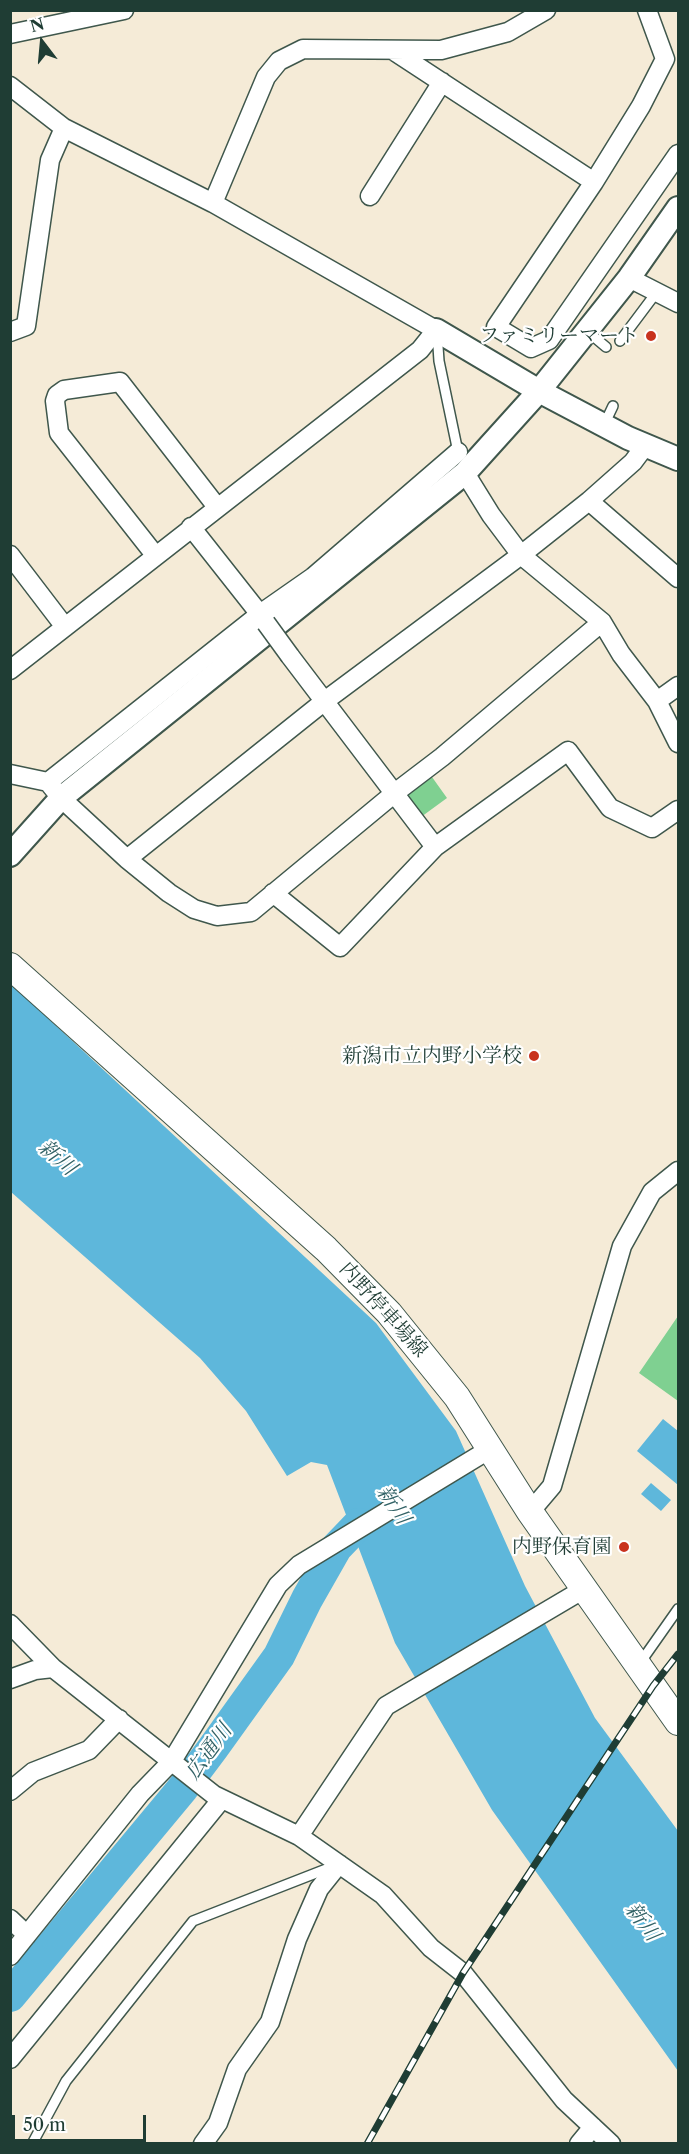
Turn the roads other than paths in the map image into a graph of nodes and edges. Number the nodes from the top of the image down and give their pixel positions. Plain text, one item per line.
1 (124, 10) edge
2 (546, 10) edge
3 (647, 10) edge
4 (10, 34) edge
5 (394, 51) junction
6 (442, 82) junction
7 (10, 86) edge
8 (64, 128) junction
9 (678, 154) edge
10 (594, 182) junction
11 (370, 196) dead end
12 (213, 202) junction
13 (678, 208) edge
14 (629, 278) junction
15 (656, 293) junction
16 (678, 303) edge
17 (436, 330) junction
18 (587, 331) junction
19 (10, 332) edge
20 (620, 341) dead end
21 (606, 347) dead end
22 (539, 391) junction
23 (645, 446) junction
24 (678, 459) edge
25 (461, 463) junction
26 (589, 501) junction
27 (217, 507) junction
28 (191, 527) junction
29 (10, 555) edge
30 (155, 555) junction
31 (521, 555) junction
32 (678, 578) edge
33 (263, 618) junction
34 (602, 622) junction
35 (65, 627) junction
36 (10, 670) edge
37 (678, 686) edge
38 (326, 700) junction
39 (657, 701) junction
40 (678, 743) edge
41 (10, 774) edge
42 (55, 790) junction
43 (396, 792) junction
44 (678, 810) edge
45 (435, 847) junction
46 (10, 855) edge
47 (127, 859) junction
48 (273, 893) junction
49 (10, 966) edge
50 (678, 1171) edge
51 (490, 1449) junction
52 (530, 1512) junction
53 (584, 1589) junction
54 (678, 1609) edge
55 (10, 1624) edge
56 (639, 1665) junction
57 (53, 1668) junction
58 (10, 1679) edge
59 (119, 1719) junction
60 (678, 1722) edge
61 (175, 1763) junction
62 (10, 1791) edge
63 (218, 1797) junction
64 (299, 1836) junction
65 (339, 1864) junction
66 (10, 1919) edge
67 (27, 1935) junction
68 (10, 1956) edge
69 (10, 2059) edge
70 (593, 2127) junction
71 (32, 2144) edge
72 (202, 2144) edge
73 (579, 2144) edge
74 (611, 2144) edge

1 - 4 street
2 - 5 street
3 - 10 street
5 - 6 street
5 - 12 street
6 - 10 street
6 - 11 street
7 - 8 street
8 - 12 street
8 - 19 street
9 - 10 street
12 - 17 street
13 - 14 street
14 - 15 street
14 - 18 street
15 - 16 street
15 - 20 lane
17 - 22 street
17 - 25 lane
17 - 27 street
18 - 21 lane
18 - 22 street
22 - 23 street
22 - 25 street
23 - 24 street
23 - 26 street
25 - 31 street
25 - 33 street
25 - 42 street
26 - 31 street
26 - 32 street
27 - 28 street
27 - 30 street
28 - 30 street
28 - 33 street
29 - 35 street
30 - 35 street
31 - 34 street
31 - 38 street
33 - 38 street, bridge
33 - 42 street
34 - 39 street
34 - 43 street
35 - 36 street
37 - 39 street
38 - 43 street
38 - 47 street
39 - 40 street
41 - 42 street
42 - 46 street
42 - 47 street
43 - 45 street
43 - 48 street
44 - 45 street
45 - 48 street
47 - 48 street
49 - 51 main road, 内野停車場線
50 - 52 street
51 - 52 main road, 内野停車場線
51 - 61 street
52 - 53 main road, 内野停車場線
53 - 56 main road, 内野停車場線
53 - 64 street
54 - 56 lane
55 - 57 street
56 - 60 main road, 内野停車場線
57 - 58 street
57 - 59 street
59 - 61 street
59 - 62 street
61 - 63 street
61 - 67 street
63 - 64 street
63 - 69 street
64 - 65 street
65 - 70 street
65 - 71 lane
65 - 72 street
66 - 67 street
67 - 68 street
70 - 73 street
70 - 74 street

